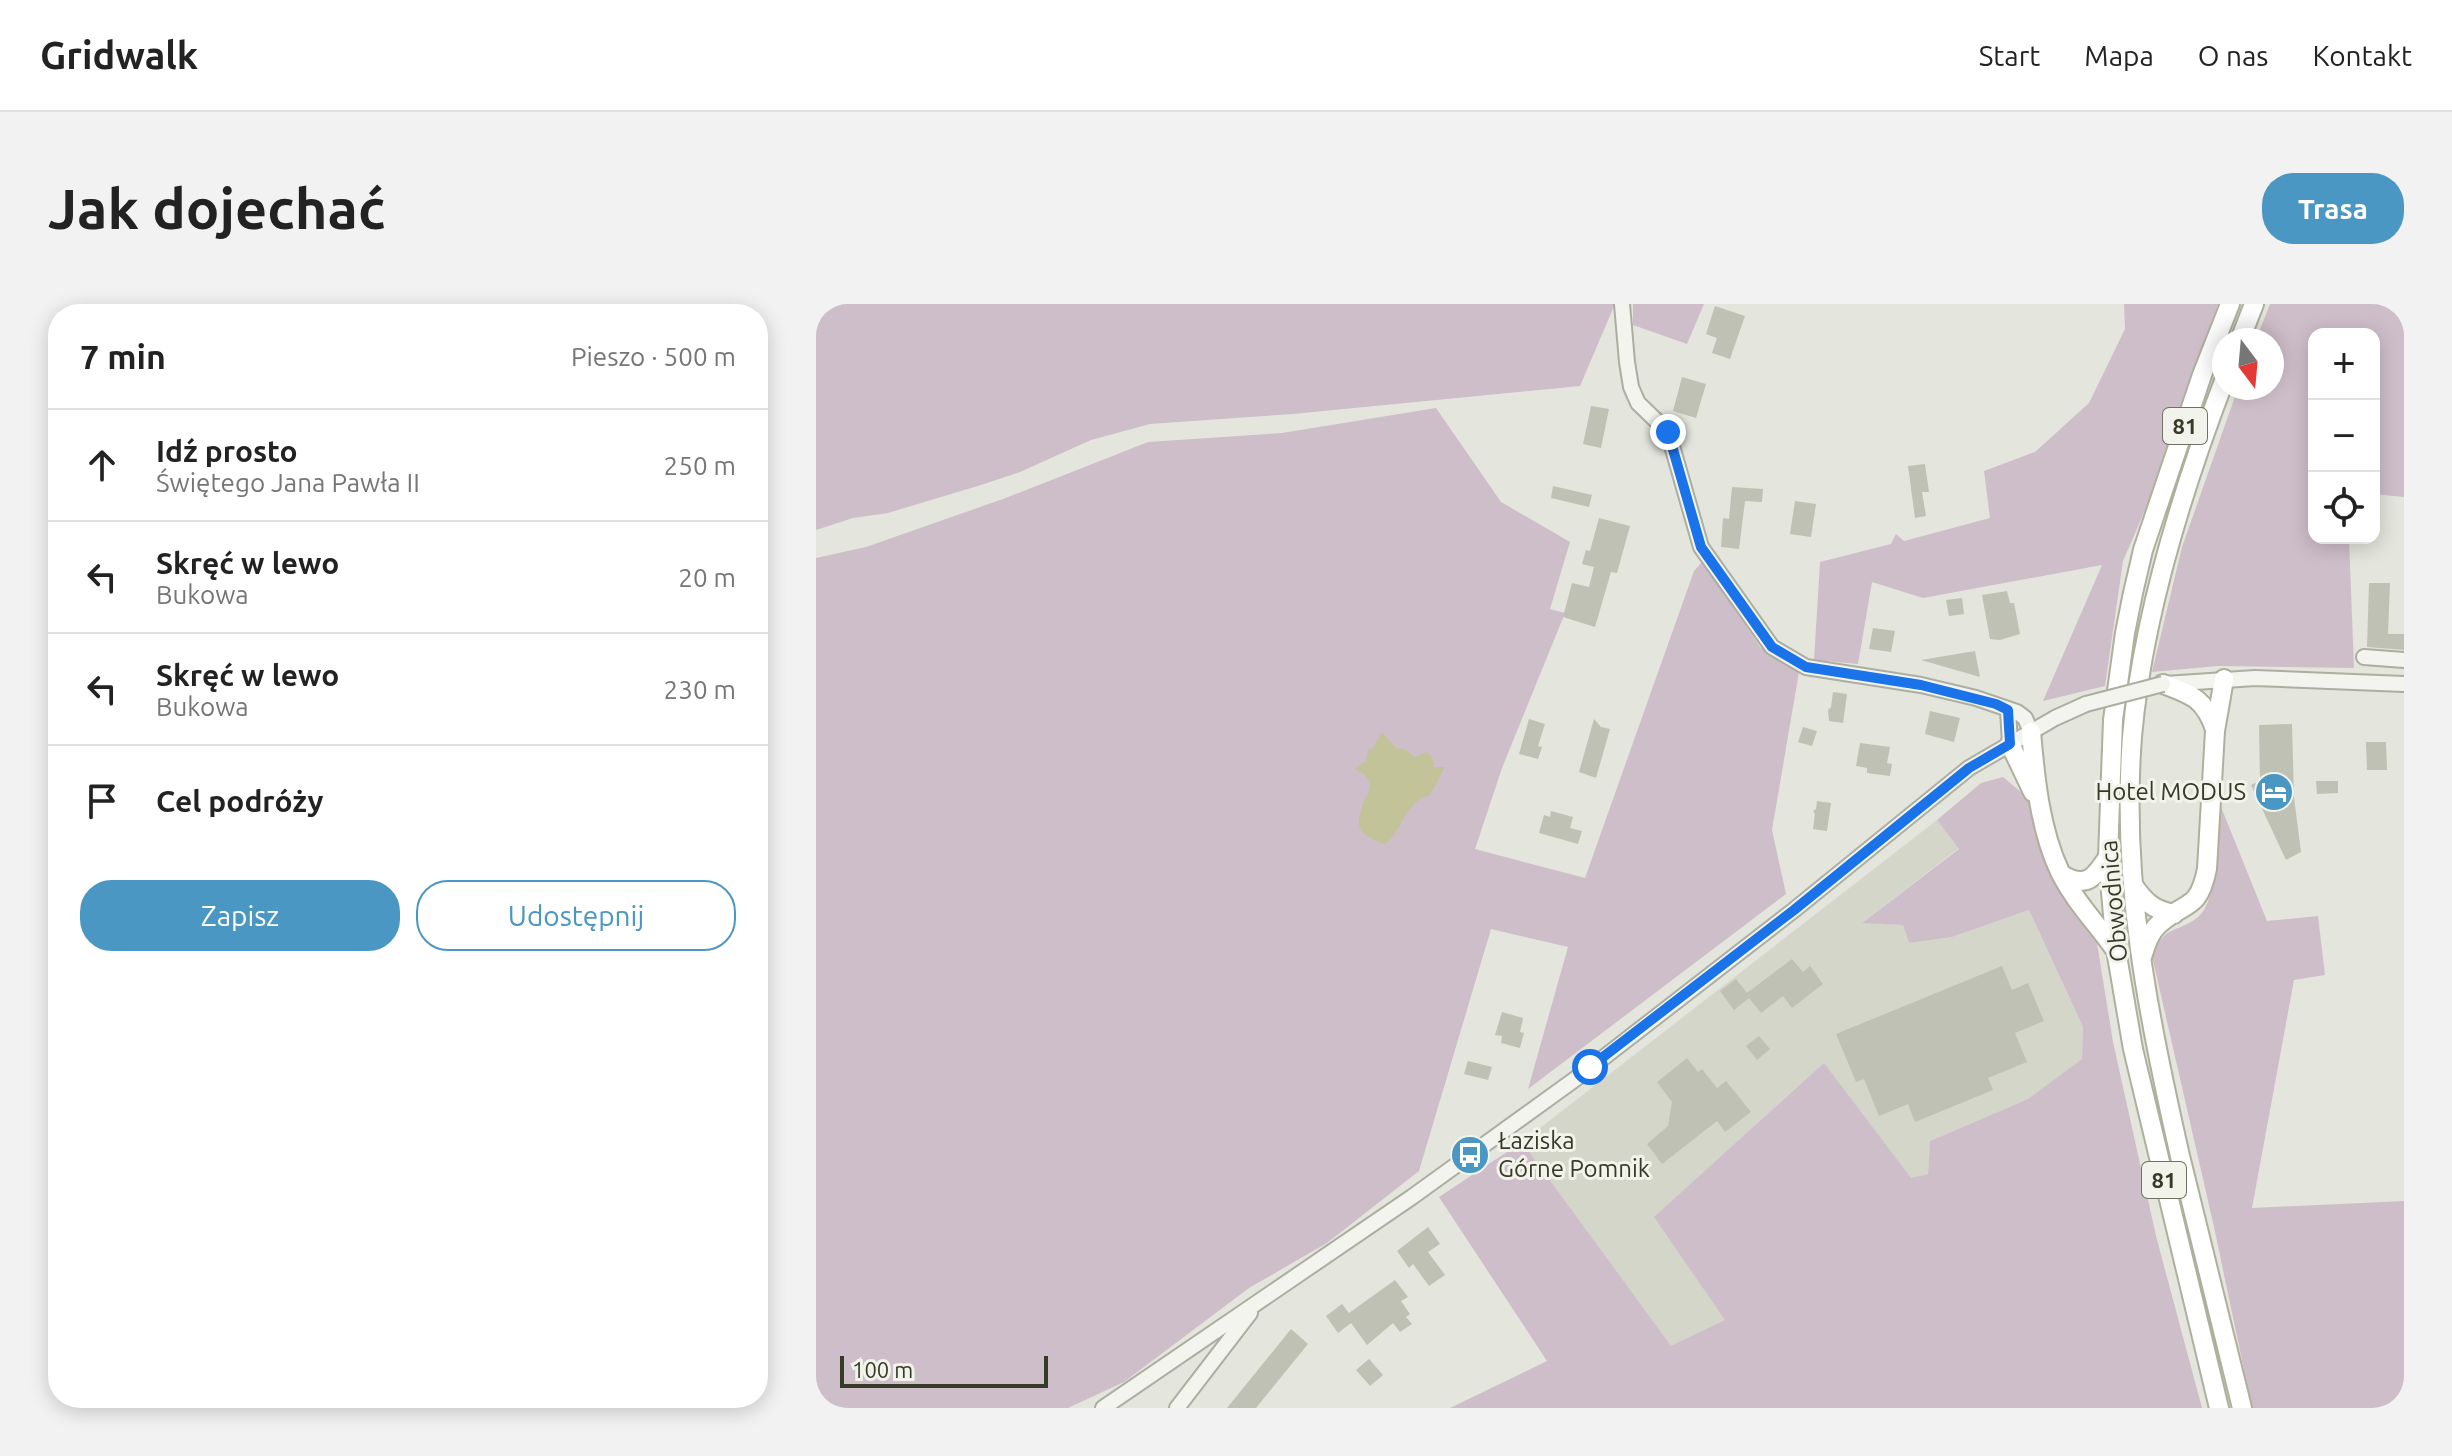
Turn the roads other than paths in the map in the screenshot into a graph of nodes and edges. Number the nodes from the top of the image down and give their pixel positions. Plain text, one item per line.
1 (1622, 304) edge
2 (2230, 304) edge
3 (2254, 304) edge
4 (2245, 328) edge
5 (2218, 400) edge
6 (2364, 657) dead end
7 (2404, 660) edge
8 (2224, 679) junction
9 (2163, 684) junction
10 (2404, 684) edge
11 (2008, 710) junction
12 (2215, 731) junction
13 (2031, 732) junction
14 (2010, 744) junction
15 (2040, 805) junction
16 (2108, 857) junction
17 (2061, 874) junction
18 (2132, 884) junction
19 (2174, 914) junction
20 (2116, 950) junction
21 (2140, 964) junction
22 (1257, 1305) junction
23 (1103, 1408) edge
24 (1177, 1408) edge
25 (2219, 1408) edge
26 (2242, 1408) edge

1 - 11 street
2 - 16 main road, Obwodnica / 81
3 - 4 main road
5 - 18 main road, Obwodnica / 81
6 - 7 street
8 - 9 street
8 - 10 street
8 - 12 main road
9 - 12 main road
9 - 13 street, bridge
11 - 13 street
11 - 14 street
12 - 19 main road
13 - 14 street
13 - 15 main road
14 - 15 main road
14 - 22 street
15 - 17 main road
16 - 17 main road
16 - 20 main road, Obwodnica / 81
17 - 20 main road
18 - 19 main road
18 - 21 main road, Obwodnica / 81
19 - 21 main road
20 - 25 main road, Obwodnica / 81
21 - 26 main road, Obwodnica / 81
22 - 23 street
22 - 24 street

